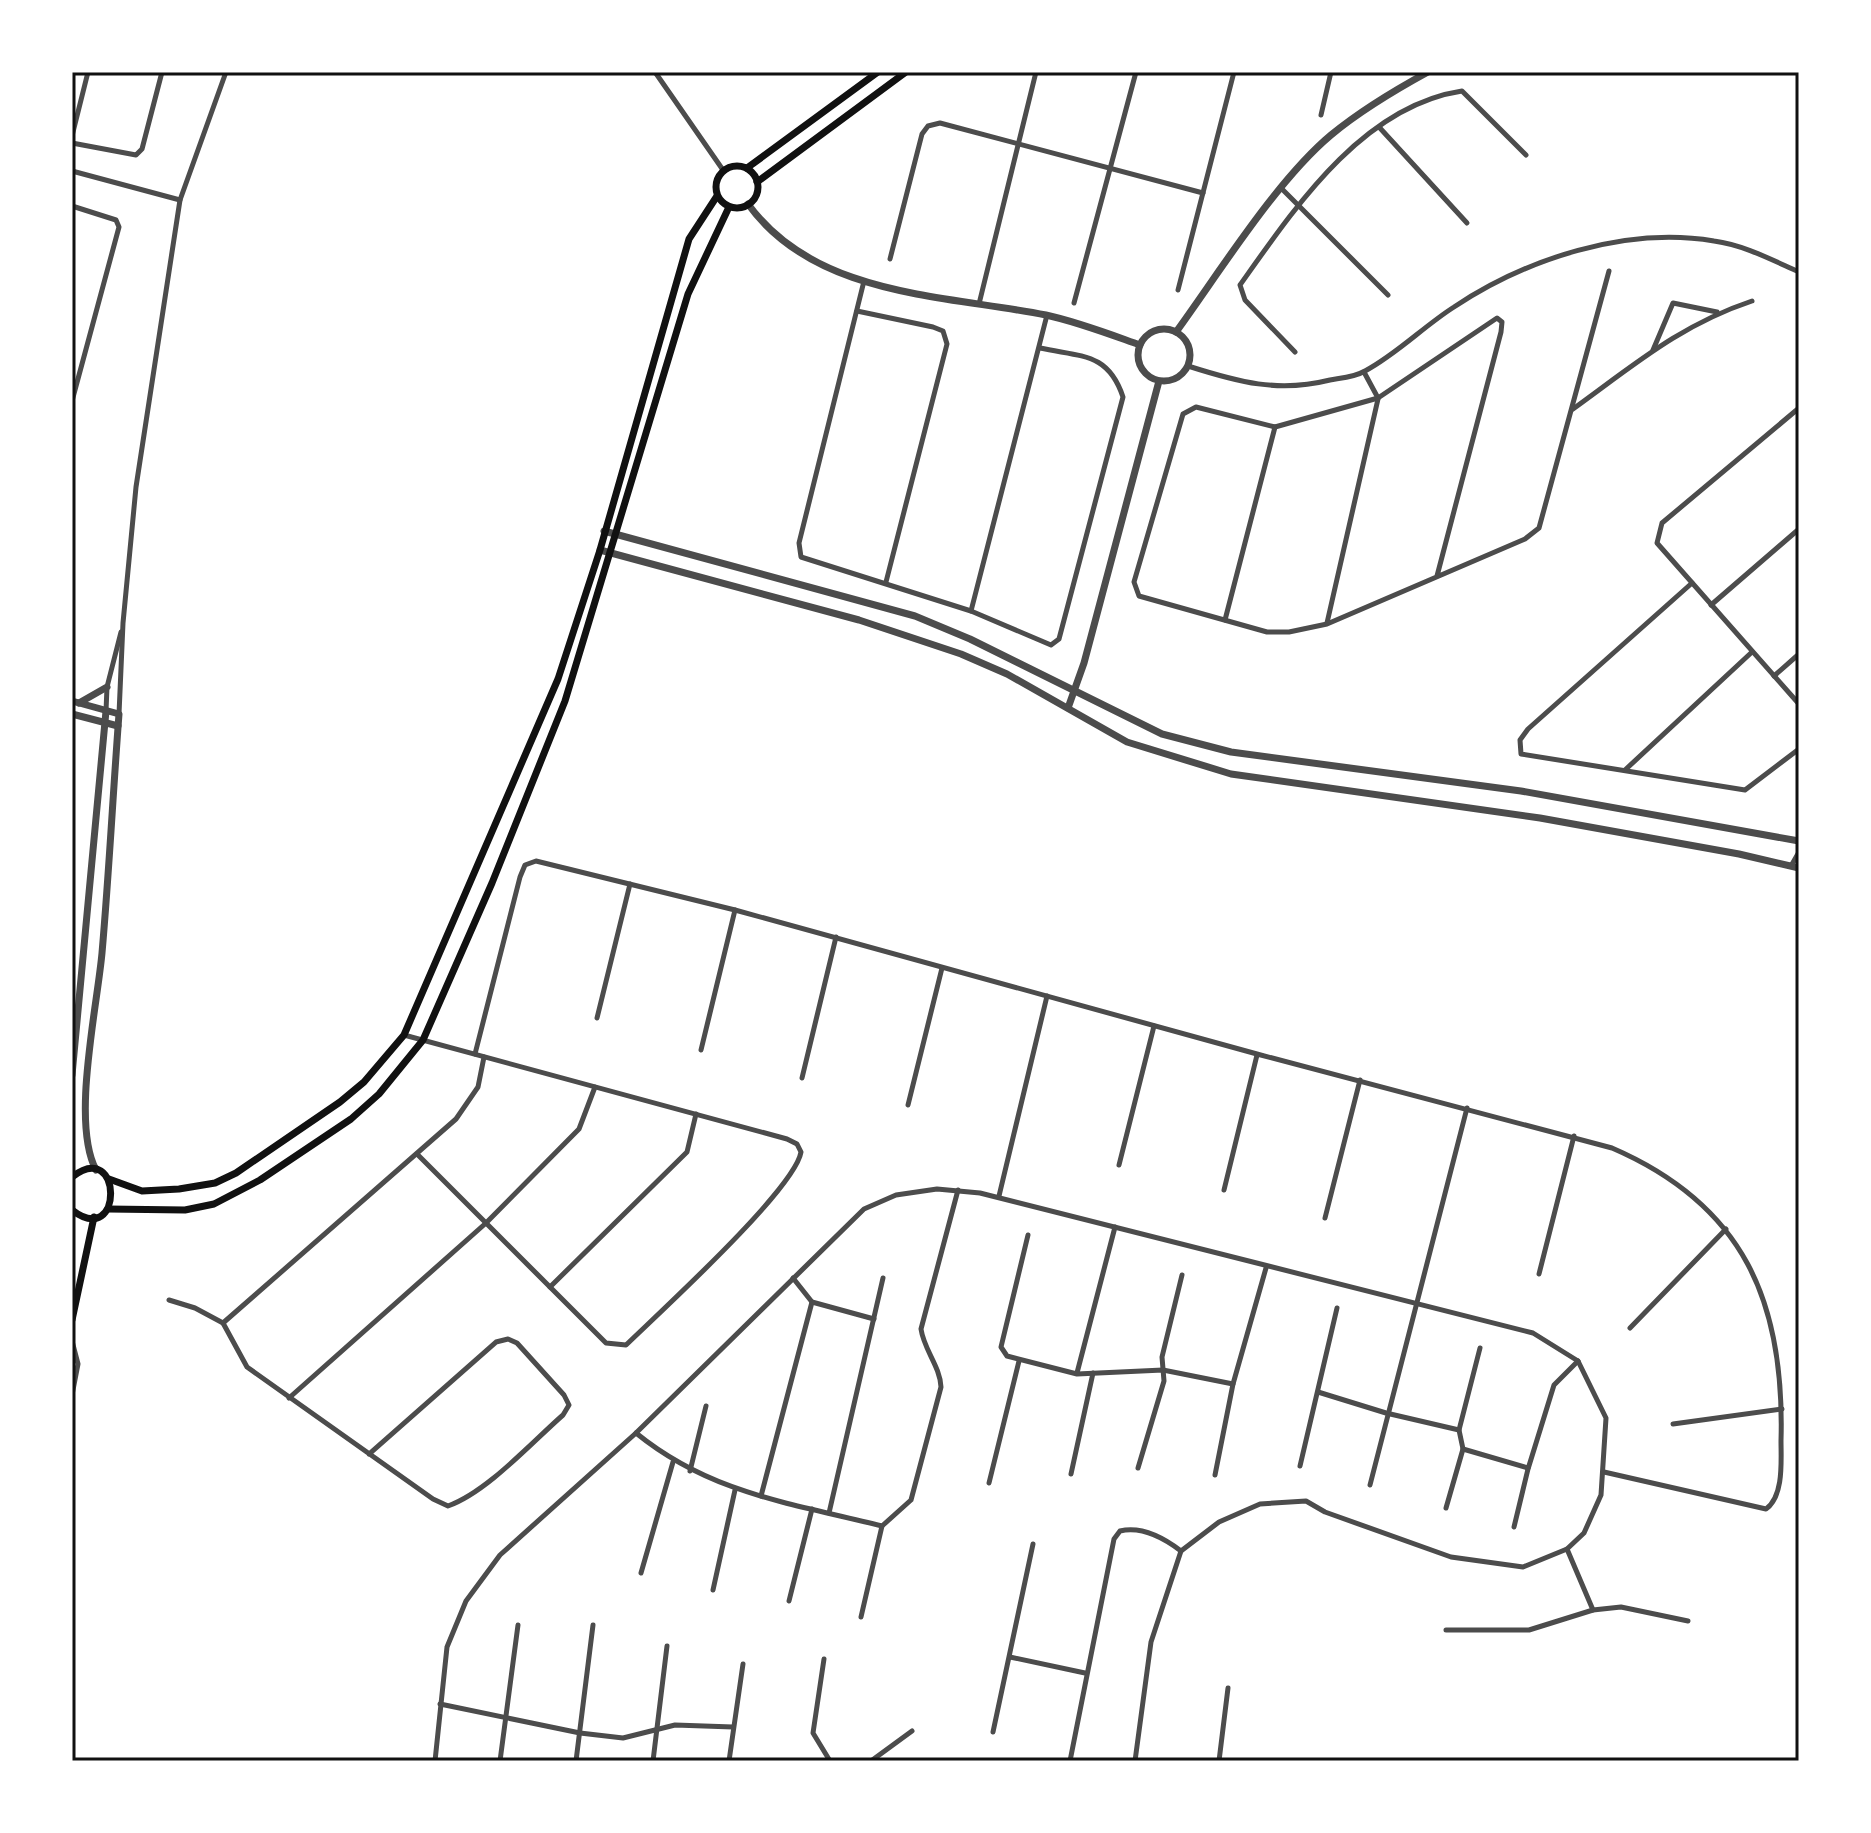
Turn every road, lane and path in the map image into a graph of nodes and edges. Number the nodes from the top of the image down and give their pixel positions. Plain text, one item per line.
1 (88, 72) edge
2 (162, 72) edge
3 (226, 72) edge
4 (655, 72) edge
5 (878, 72) edge
6 (906, 72) edge
7 (1036, 72) edge
8 (1136, 72) edge
9 (1234, 72) edge
10 (1331, 72) edge
11 (1426, 72) edge
12 (1321, 115) dead end
13 (1379, 127) junction
14 (72, 136) edge
15 (72, 143) edge
16 (1019, 143) junction
17 (1526, 155) dead end
18 (747, 168) junction
19 (1112, 168) junction
20 (723, 170) junction
21 (72, 171) edge
22 (757, 182) junction
23 (1282, 189) junction
24 (1203, 193) junction
25 (717, 196) junction
26 (180, 200) junction
27 (1298, 202) junction
28 (748, 204) junction
29 (72, 206) edge
30 (729, 207) junction
31 (1467, 223) dead end
32 (890, 259) dead end
33 (1609, 271) dead end
34 (1799, 272) edge
35 (864, 281) junction
36 (1178, 290) dead end
37 (1388, 295) dead end
38 (1752, 301) dead end
39 (1074, 303) dead end
40 (979, 306) junction
41 (857, 311) junction
42 (1718, 312) junction
43 (1047, 315) junction
44 (1176, 332) junction
45 (1140, 345) junction
46 (1040, 348) junction
47 (1653, 350) junction
48 (1295, 352) dead end
49 (1188, 366) junction
50 (1364, 372) junction
51 (75, 378) edge
52 (1159, 381) junction
53 (1378, 398) junction
54 (72, 401) edge
55 (1799, 408) edge
56 (1572, 410) junction
57 (1275, 427) junction
58 (1799, 529) edge
59 (604, 531) junction
60 (617, 535) junction
61 (600, 550) junction
62 (611, 553) junction
63 (1437, 576) junction
64 (886, 582) junction
65 (1692, 583) junction
66 (1711, 605) junction
67 (971, 611) junction
68 (1225, 620) junction
69 (123, 623) junction
70 (1327, 624) junction
71 (1752, 652) junction
72 (1799, 654) edge
73 (1774, 676) junction
74 (107, 687) junction
75 (1074, 693) junction
76 (76, 702) edge
77 (1799, 704) edge
78 (1068, 708) junction
79 (106, 711) junction
80 (72, 714) edge
81 (119, 714) junction
82 (105, 722) junction
83 (118, 726) junction
84 (73, 749) edge
85 (1799, 749) edge
86 (1625, 771) junction
87 (72, 782) edge
88 (1799, 841) edge
89 (1799, 852) edge
90 (1795, 867) edge
91 (630, 884) junction
92 (735, 910) junction
93 (836, 937) junction
94 (942, 968) junction
95 (1047, 996) junction
96 (597, 1018) dead end
97 (1154, 1026) junction
98 (404, 1035) junction
99 (423, 1040) junction
100 (701, 1050) dead end
101 (475, 1054) junction
102 (1257, 1054) junction
103 (484, 1057) junction
104 (72, 1075) edge
105 (802, 1078) dead end
106 (1360, 1080) junction
107 (595, 1087) junction
108 (908, 1105) dead end
109 (1467, 1108) junction
110 (696, 1114) junction
111 (1574, 1136) junction
112 (417, 1154) junction
113 (1119, 1165) dead end
114 (76, 1170) edge
115 (96, 1170) junction
116 (72, 1177) edge
117 (109, 1179) junction
118 (958, 1190) junction
119 (1224, 1190) dead end
120 (999, 1196) junction
121 (108, 1209) junction
122 (72, 1210) edge
123 (94, 1217) junction
124 (1325, 1218) dead end
125 (486, 1223) junction
126 (1115, 1227) junction
127 (1726, 1229) junction
128 (1028, 1235) dead end
129 (1266, 1268) junction
130 (1539, 1274) dead end
131 (1182, 1275) dead end
132 (793, 1278) junction
133 (883, 1278) dead end
134 (550, 1287) junction
135 (169, 1300) dead end
136 (812, 1302) junction
137 (1417, 1305) junction
138 (1337, 1308) dead end
139 (874, 1319) junction
140 (72, 1320) edge
141 (223, 1323) junction
142 (1630, 1328) dead end
143 (72, 1341) edge
144 (1480, 1348) dead end
145 (1019, 1361) junction
146 (1578, 1361) junction
147 (1163, 1370) junction
148 (1093, 1373) junction
149 (1077, 1374) junction
150 (1233, 1384) junction
151 (1318, 1392) junction
152 (72, 1395) edge
153 (289, 1398) junction
154 (706, 1406) dead end
155 (1782, 1409) junction
156 (1386, 1413) junction
157 (1673, 1424) dead end
158 (1459, 1430) junction
159 (636, 1433) junction
160 (1463, 1449) junction
161 (369, 1454) junction
162 (673, 1462) junction
163 (1300, 1466) dead end
164 (1138, 1468) dead end
165 (1528, 1469) junction
166 (690, 1471) junction
167 (1604, 1472) junction
168 (1071, 1474) dead end
169 (1215, 1475) dead end
170 (989, 1483) dead end
171 (1370, 1485) dead end
172 (735, 1490) junction
173 (761, 1496) junction
174 (1446, 1508) dead end
175 (812, 1509) junction
176 (829, 1513) junction
177 (882, 1526) junction
178 (1514, 1527) dead end
179 (1033, 1544) dead end
180 (1567, 1549) junction
181 (1181, 1551) junction
182 (641, 1573) dead end
183 (713, 1590) dead end
184 (789, 1601) dead end
185 (1593, 1610) junction
186 (861, 1617) dead end
187 (1688, 1621) dead end
188 (518, 1625) dead end
189 (593, 1625) dead end
190 (1446, 1630) dead end
191 (667, 1646) dead end
192 (1010, 1657) junction
193 (824, 1659) dead end
194 (743, 1664) dead end
195 (1085, 1673) junction
196 (1228, 1688) dead end
197 (440, 1704) junction
198 (505, 1716) junction
199 (733, 1727) junction
200 (657, 1730) junction
201 (912, 1731) dead end
202 (993, 1732) dead end
203 (580, 1733) junction
204 (435, 1761) edge
205 (500, 1761) edge
206 (576, 1761) edge
207 (653, 1761) edge
208 (729, 1761) edge
209 (830, 1761) edge
210 (871, 1761) edge
211 (1070, 1761) edge
212 (1135, 1761) edge
213 (1219, 1761) edge

1 - 14 street
2 - 15 street
3 - 26 street
4 - 20 street
5 - 18 main road
6 - 22 main road
7 - 16 street
8 - 19 street
9 - 24 street
10 - 12 street
11 - 23 street
13 - 17 street
13 - 27 street
13 - 31 street
16 - 19 street
16 - 32 street
16 - 40 street
18 - 20 main road
18 - 22 main road
19 - 24 street
19 - 39 street
20 - 25 main road
21 - 26 street
22 - 28 main road
23 - 27 street
23 - 44 street
24 - 36 street
25 - 30 main road
25 - 59 main road
26 - 69 street
27 - 37 street
27 - 48 street
28 - 30 main road
28 - 35 street
29 - 51 street
30 - 60 main road
33 - 56 street
34 - 50 street
35 - 40 street
35 - 41 street
38 - 42 street
40 - 43 street
41 - 64 street
41 - 64 street
42 - 47 street
42 - 47 street
43 - 45 street
43 - 46 street
44 - 45 street
44 - 49 street
45 - 52 street
46 - 67 street
46 - 67 street
47 - 56 street
49 - 50 street
49 - 52 street
50 - 53 street
51 - 54 street
52 - 75 street
53 - 57 street
53 - 63 street
53 - 70 street
55 - 65 street
56 - 63 street
57 - 68 street
57 - 68 street
58 - 66 street
59 - 60 street
59 - 61 main road
60 - 62 main road
60 - 75 street
61 - 62 street
61 - 98 main road
62 - 78 street
62 - 99 main road
63 - 70 street
64 - 67 street
65 - 66 street
65 - 86 street
66 - 71 street
68 - 70 street
69 - 74 street
69 - 81 street
71 - 73 street
71 - 86 street
72 - 73 street
73 - 77 street
74 - 76 street
74 - 79 street
75 - 78 street
75 - 88 street
76 - 79 street
78 - 90 street
79 - 81 street
79 - 82 street
80 - 82 street
81 - 83 street
82 - 83 street
82 - 104 street
83 - 115 street
84 - 87 street
85 - 86 street
89 - 90 street
91 - 92 street
91 - 96 street
91 - 101 street
92 - 93 street
92 - 100 street
93 - 94 street
93 - 105 street
94 - 95 street
94 - 108 street
95 - 97 street
95 - 120 street
97 - 102 street
97 - 113 street
98 - 99 street
98 - 117 main road
99 - 101 street
99 - 121 main road
101 - 103 street
102 - 106 street
102 - 119 street
103 - 107 street
103 - 112 street
106 - 109 street
106 - 124 street
107 - 110 street
107 - 125 street
109 - 111 street
109 - 137 street
110 - 134 street
110 - 134 street
111 - 127 street
111 - 130 street
112 - 125 street
112 - 141 street
114 - 115 main road
114 - 116 main road
115 - 117 main road
117 - 121 main road
118 - 120 street
118 - 132 street
118 - 177 street
120 - 126 street
121 - 123 main road
122 - 123 main road
123 - 140 main road
125 - 134 street
125 - 153 street
126 - 129 street
126 - 149 street
127 - 142 street
127 - 155 street
128 - 145 street
129 - 137 street
129 - 150 street
131 - 147 street
132 - 136 street
132 - 159 street
133 - 139 street
135 - 141 street
136 - 139 street
136 - 173 street
137 - 146 street
137 - 156 street
138 - 151 street
139 - 176 street
141 - 153 street
143 - 152 street
144 - 158 street
145 - 149 street
145 - 170 street
146 - 165 street
146 - 167 street
147 - 148 street
147 - 150 street
147 - 164 street
148 - 149 street
148 - 168 street
150 - 169 street
151 - 156 street
151 - 163 street
153 - 161 street
154 - 166 street
155 - 157 street
155 - 167 street
156 - 158 street
156 - 171 street
158 - 160 street
159 - 162 street
159 - 197 street
160 - 165 street
160 - 174 street
161 - 161 street
162 - 166 street
162 - 182 street
165 - 178 street
166 - 172 street
167 - 180 street
172 - 173 street
172 - 183 street
173 - 175 street
175 - 176 street
175 - 184 street
176 - 177 street
177 - 186 street
179 - 192 street
180 - 181 street
180 - 185 street
181 - 195 street
181 - 212 street
185 - 187 street
185 - 190 street
188 - 198 street
189 - 203 street
191 - 200 street
192 - 195 street
192 - 202 street
193 - 209 street
194 - 199 street
195 - 211 street
196 - 213 street
197 - 198 street
197 - 204 street
198 - 203 street
198 - 205 street
199 - 200 street
199 - 208 street
200 - 203 street
200 - 207 street
201 - 210 street
203 - 206 street

